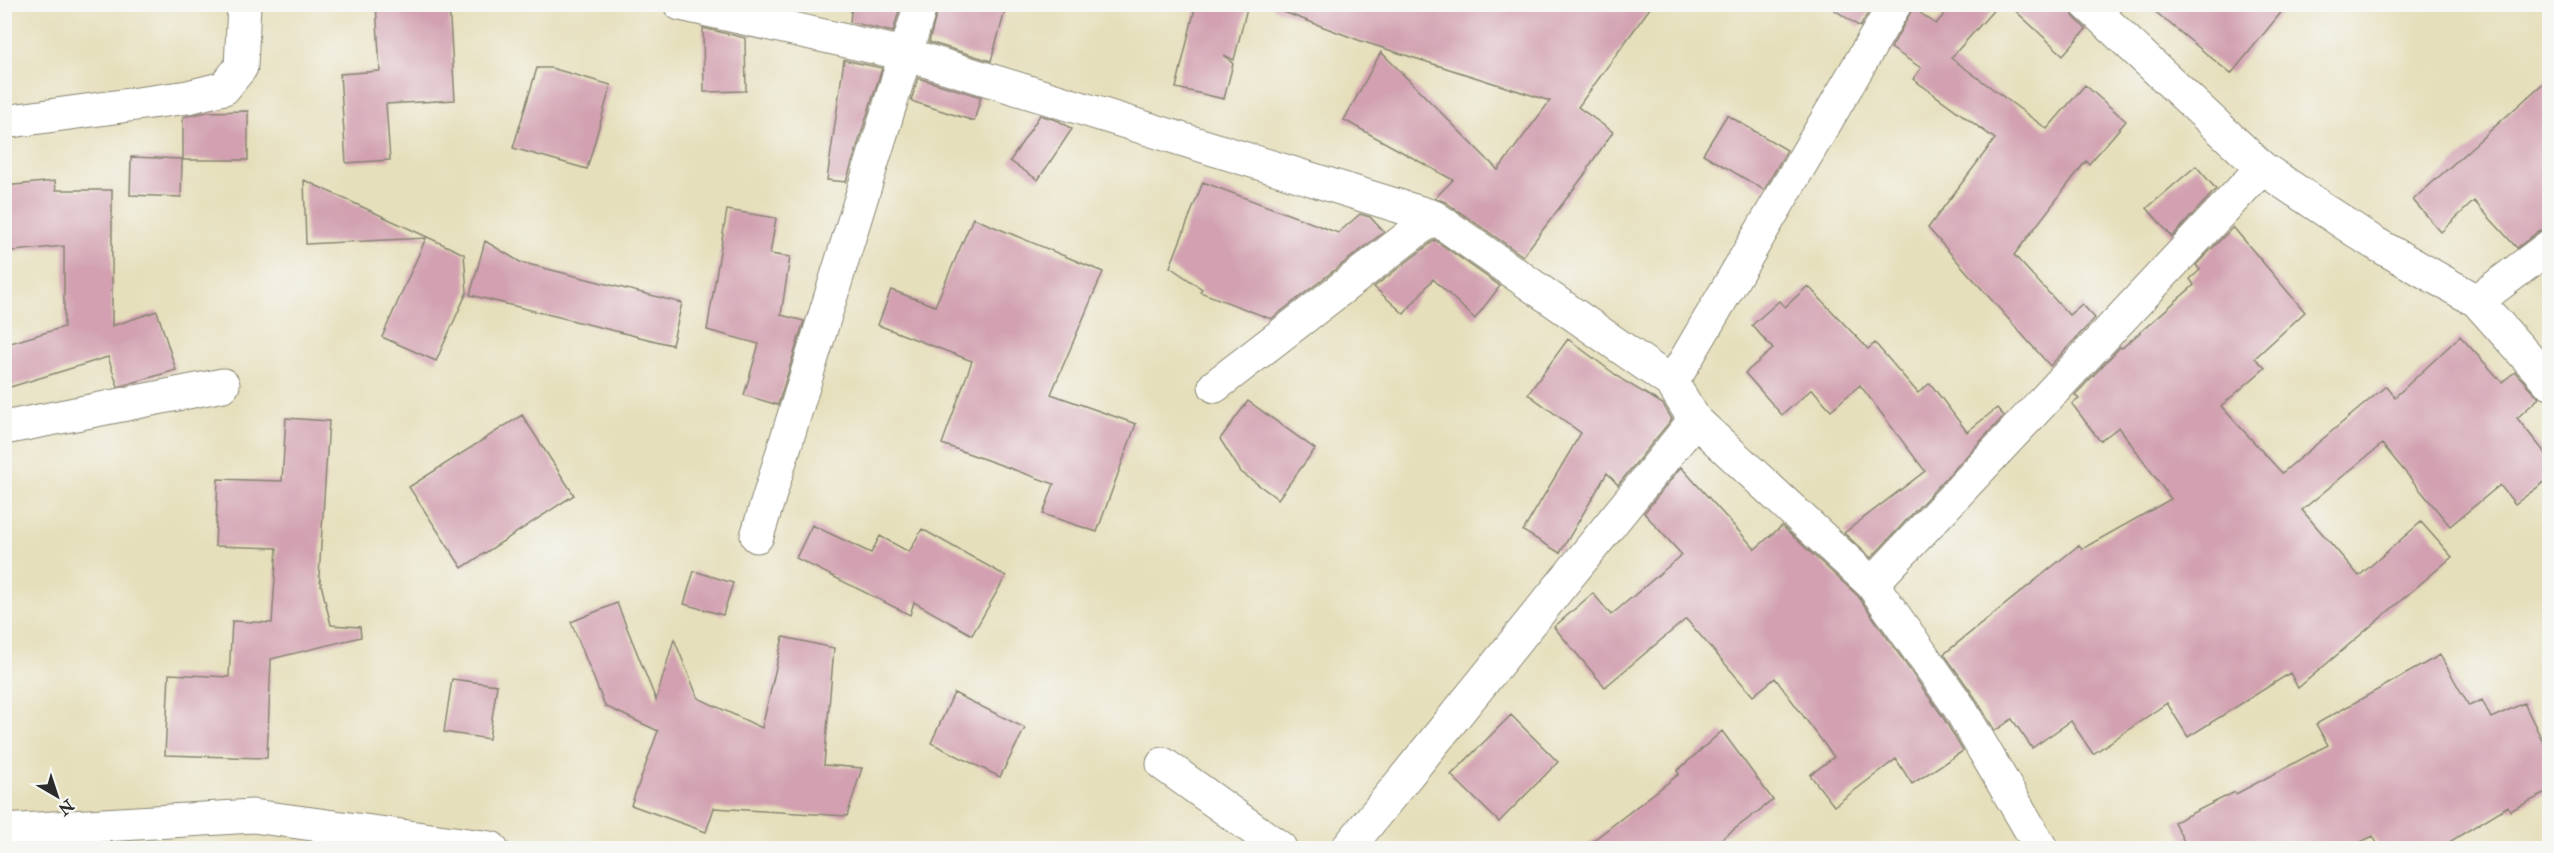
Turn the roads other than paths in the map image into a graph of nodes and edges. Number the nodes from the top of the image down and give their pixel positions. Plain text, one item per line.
1 (244, 4) edge
2 (680, 4) edge
3 (921, 4) edge
4 (1895, 4) edge
5 (2087, 4) edge
6 (905, 54) junction
7 (4, 122) edge
8 (2262, 168) junction
9 (1434, 217) junction
10 (2550, 246) edge
11 (2477, 301) junction
12 (1672, 383) junction
13 (2550, 383) edge
14 (223, 385) dead end
15 (1215, 386) dead end
16 (1695, 420) junction
17 (4, 428) edge
18 (757, 536) dead end
19 (1872, 584) junction
20 (1163, 764) dead end
21 (4, 831) edge
22 (2038, 848) edge
23 (491, 849) edge
24 (1280, 849) edge
25 (1348, 849) edge

1 - 7 street
2 - 6 street
3 - 6 street
4 - 12 street
5 - 8 street
6 - 9 street
6 - 18 street
8 - 11 street
8 - 19 street
9 - 12 street
9 - 15 street
10 - 11 street
11 - 13 street
12 - 16 street
14 - 17 street
16 - 19 street
16 - 25 street
19 - 22 street
20 - 24 street
21 - 23 street

